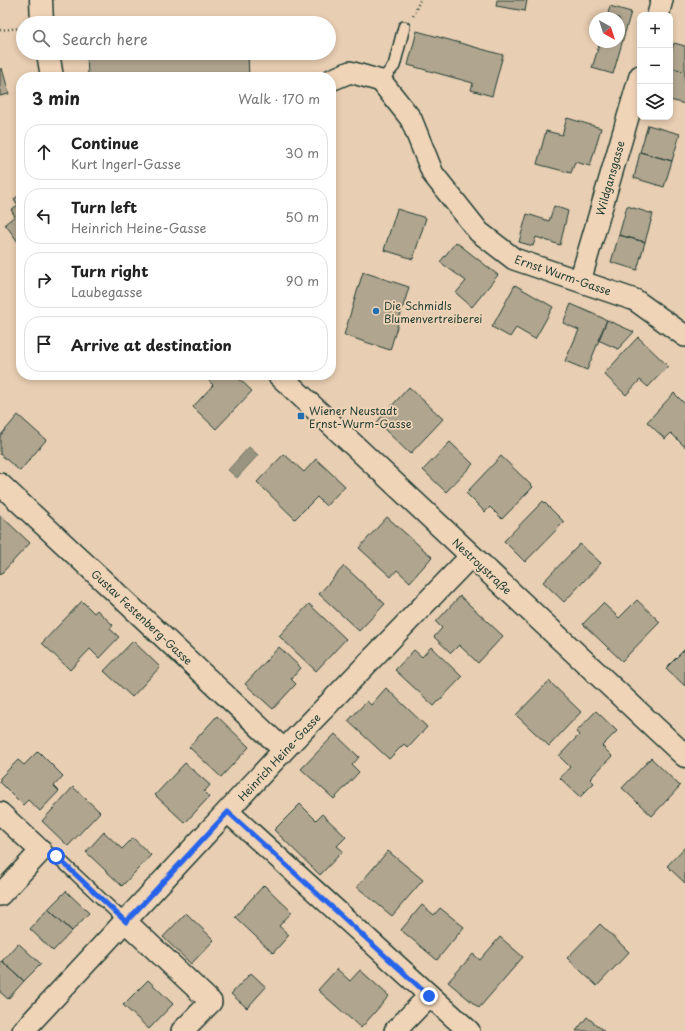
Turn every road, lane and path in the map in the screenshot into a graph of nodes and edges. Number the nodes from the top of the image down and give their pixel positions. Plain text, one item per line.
1 (41, 0) edge
2 (662, 0) edge
3 (659, 12) edge
4 (42, 16) edge
5 (404, 27) dead end
6 (16, 29) edge
7 (0, 30) edge
8 (49, 60) edge
9 (51, 72) edge
10 (336, 78) edge
11 (381, 81) junction
12 (638, 84) edge
13 (580, 281) junction
14 (685, 336) edge
15 (284, 380) edge
16 (0, 484) edge
17 (471, 556) junction
18 (284, 750) junction
19 (685, 756) edge
20 (228, 812) junction
21 (0, 813) edge
22 (41, 852) junction
23 (0, 895) edge
24 (126, 922) junction
25 (429, 996) junction
26 (23, 1031) edge
27 (182, 1031) edge
28 (395, 1031) edge
29 (469, 1031) edge

1 - 4 street
2 - 3 street
5 - 11 lane
6 - 7 path
8 - 9 street
10 - 11 street
11 - 13 street, Ernst Wurm-Gasse
12 - 13 street, Wildgansgasse
13 - 14 street, Ernst Wurm-Gasse
15 - 17 street, Nestroystraße
16 - 18 street, Gustav Festenberg-Gasse
17 - 18 street, Heinrich Heine-Gasse
17 - 19 street, Nestroystraße
18 - 20 street, Heinrich Heine-Gasse
20 - 24 street, Heinrich Heine-Gasse
20 - 25 street
21 - 22 street
22 - 23 street
22 - 24 lane
24 - 26 street, Heinrich Heine-Gasse
24 - 27 street
25 - 28 street
25 - 29 street

